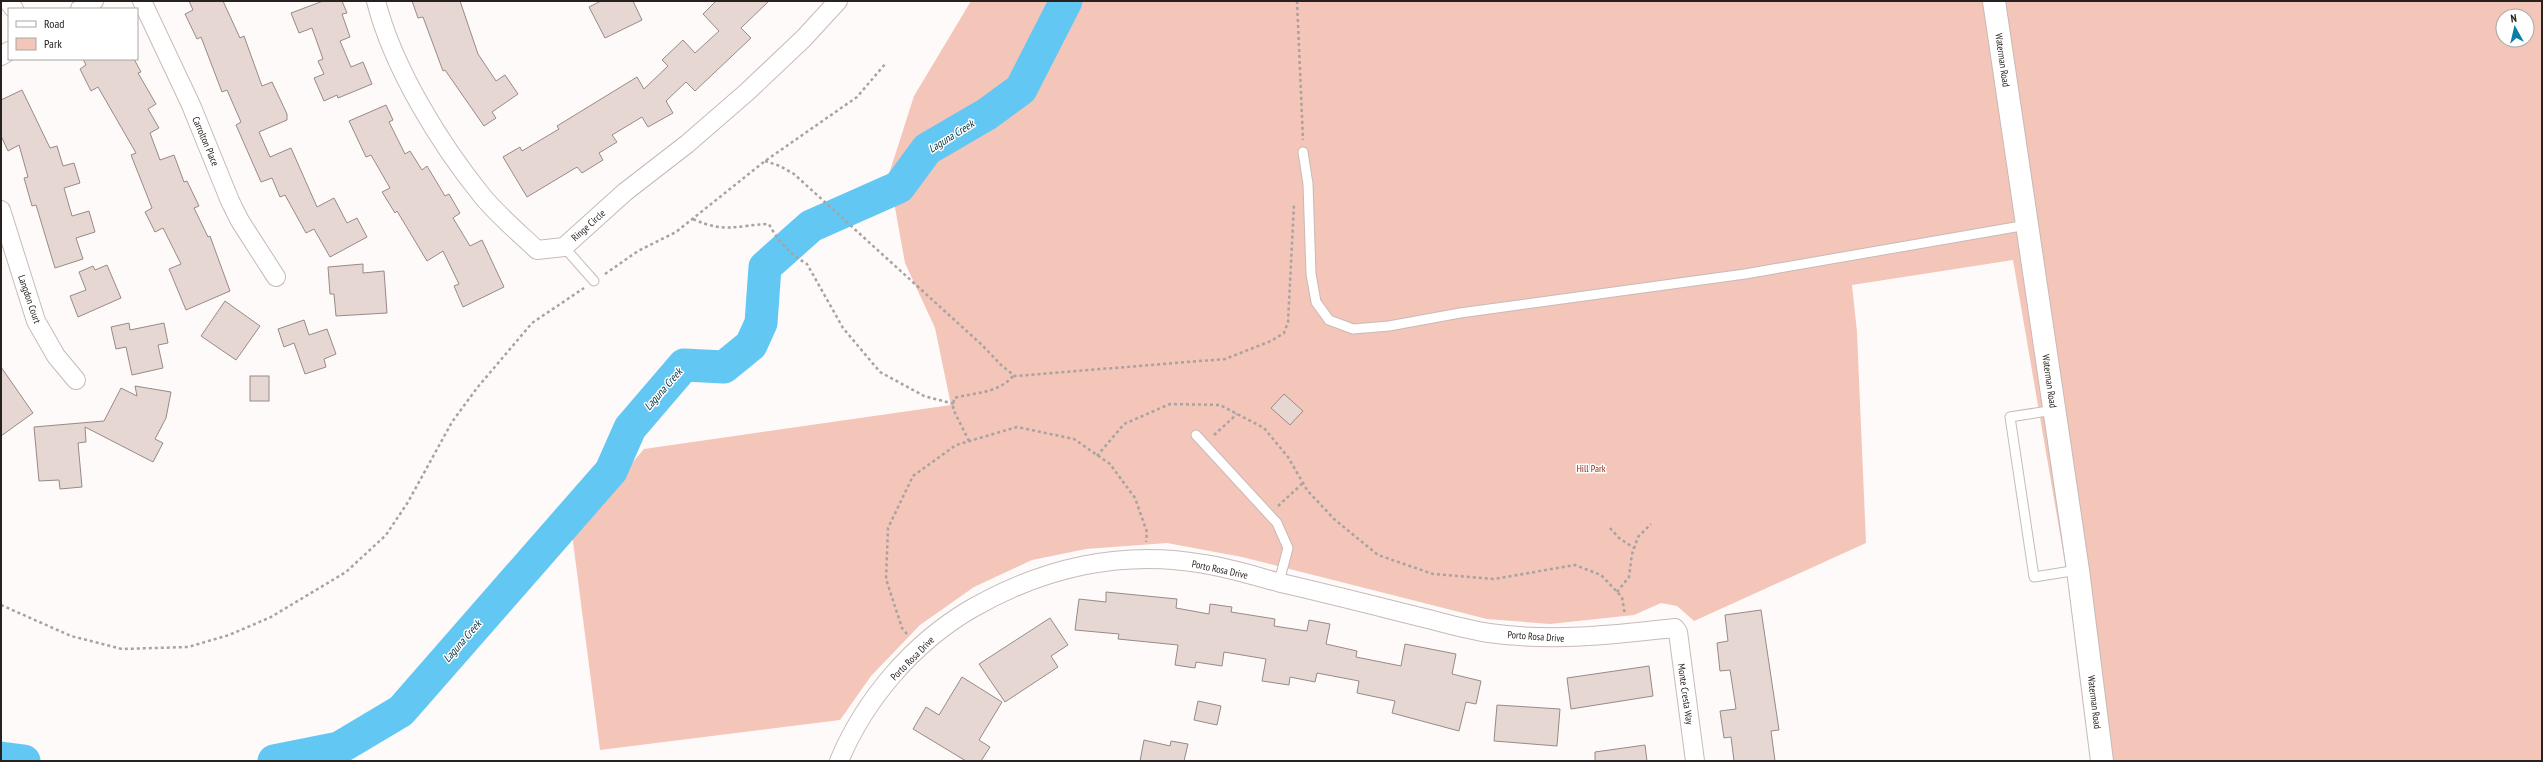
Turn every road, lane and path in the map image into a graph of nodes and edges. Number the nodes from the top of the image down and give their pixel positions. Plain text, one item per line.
1 (94, 1) edge
2 (142, 1) edge
3 (376, 1) edge
4 (838, 1) edge
5 (1297, 1) edge
6 (1994, 1) edge
7 (82, 8) edge
8 (886, 63) dead end
9 (1303, 152) joint
10 (764, 161) junction
11 (1295, 199) dead end
12 (1, 210) edge
13 (693, 219) junction
14 (2027, 225) junction
15 (564, 247) junction
16 (276, 277) dead end
17 (594, 281) junction
18 (1014, 375) junction
19 (76, 380) dead end
20 (954, 404) junction
21 (2054, 410) junction
22 (1238, 414) junction
23 (1196, 435) dead end
24 (969, 441) junction
25 (1205, 444) junction
26 (1097, 456) junction
27 (1303, 483) junction
28 (1269, 515) junction
29 (1651, 524) dead end
30 (1610, 528) dead end
31 (1634, 548) junction
32 (1145, 559) junction
33 (2078, 570) junction
34 (1279, 582) junction
35 (1617, 592) junction
36 (1, 605) edge
37 (1675, 628) joint
38 (1629, 633) junction
39 (919, 649) junction
40 (839, 761) edge
41 (1695, 761) edge
42 (2102, 761) edge

1 - 7 street
2 - 16 street, Carrolton Place
3 - 15 street, Ringe Circle
4 - 15 street, Ringe Circle
5 - 9 path
6 - 14 main road, Waterman Road
8 - 10 path
9 - 14 lane
10 - 13 path
10 - 18 path
11 - 18 path
12 - 19 street, Langdon Court
13 - 17 path
13 - 20 path
14 - 21 main road, Waterman Road
15 - 17 lane
17 - 36 path
18 - 20 path
20 - 24 path
21 - 33 main road, Waterman Road
21 - 33 lane
22 - 25 path
22 - 26 path
22 - 27 path
23 - 25 lane
24 - 26 path
24 - 39 path
25 - 28 lane
26 - 32 path
27 - 28 path
27 - 35 path
28 - 34 lane
29 - 31 path
30 - 31 path
31 - 35 path
32 - 34 street, Porto Rosa Drive
32 - 39 street, Porto Rosa Drive
33 - 42 main road, Waterman Road
34 - 38 street, Porto Rosa Drive
35 - 38 path
37 - 38 street, Porto Rosa Drive
37 - 41 street, Monte Cresta Way
39 - 40 street, Porto Rosa Drive

